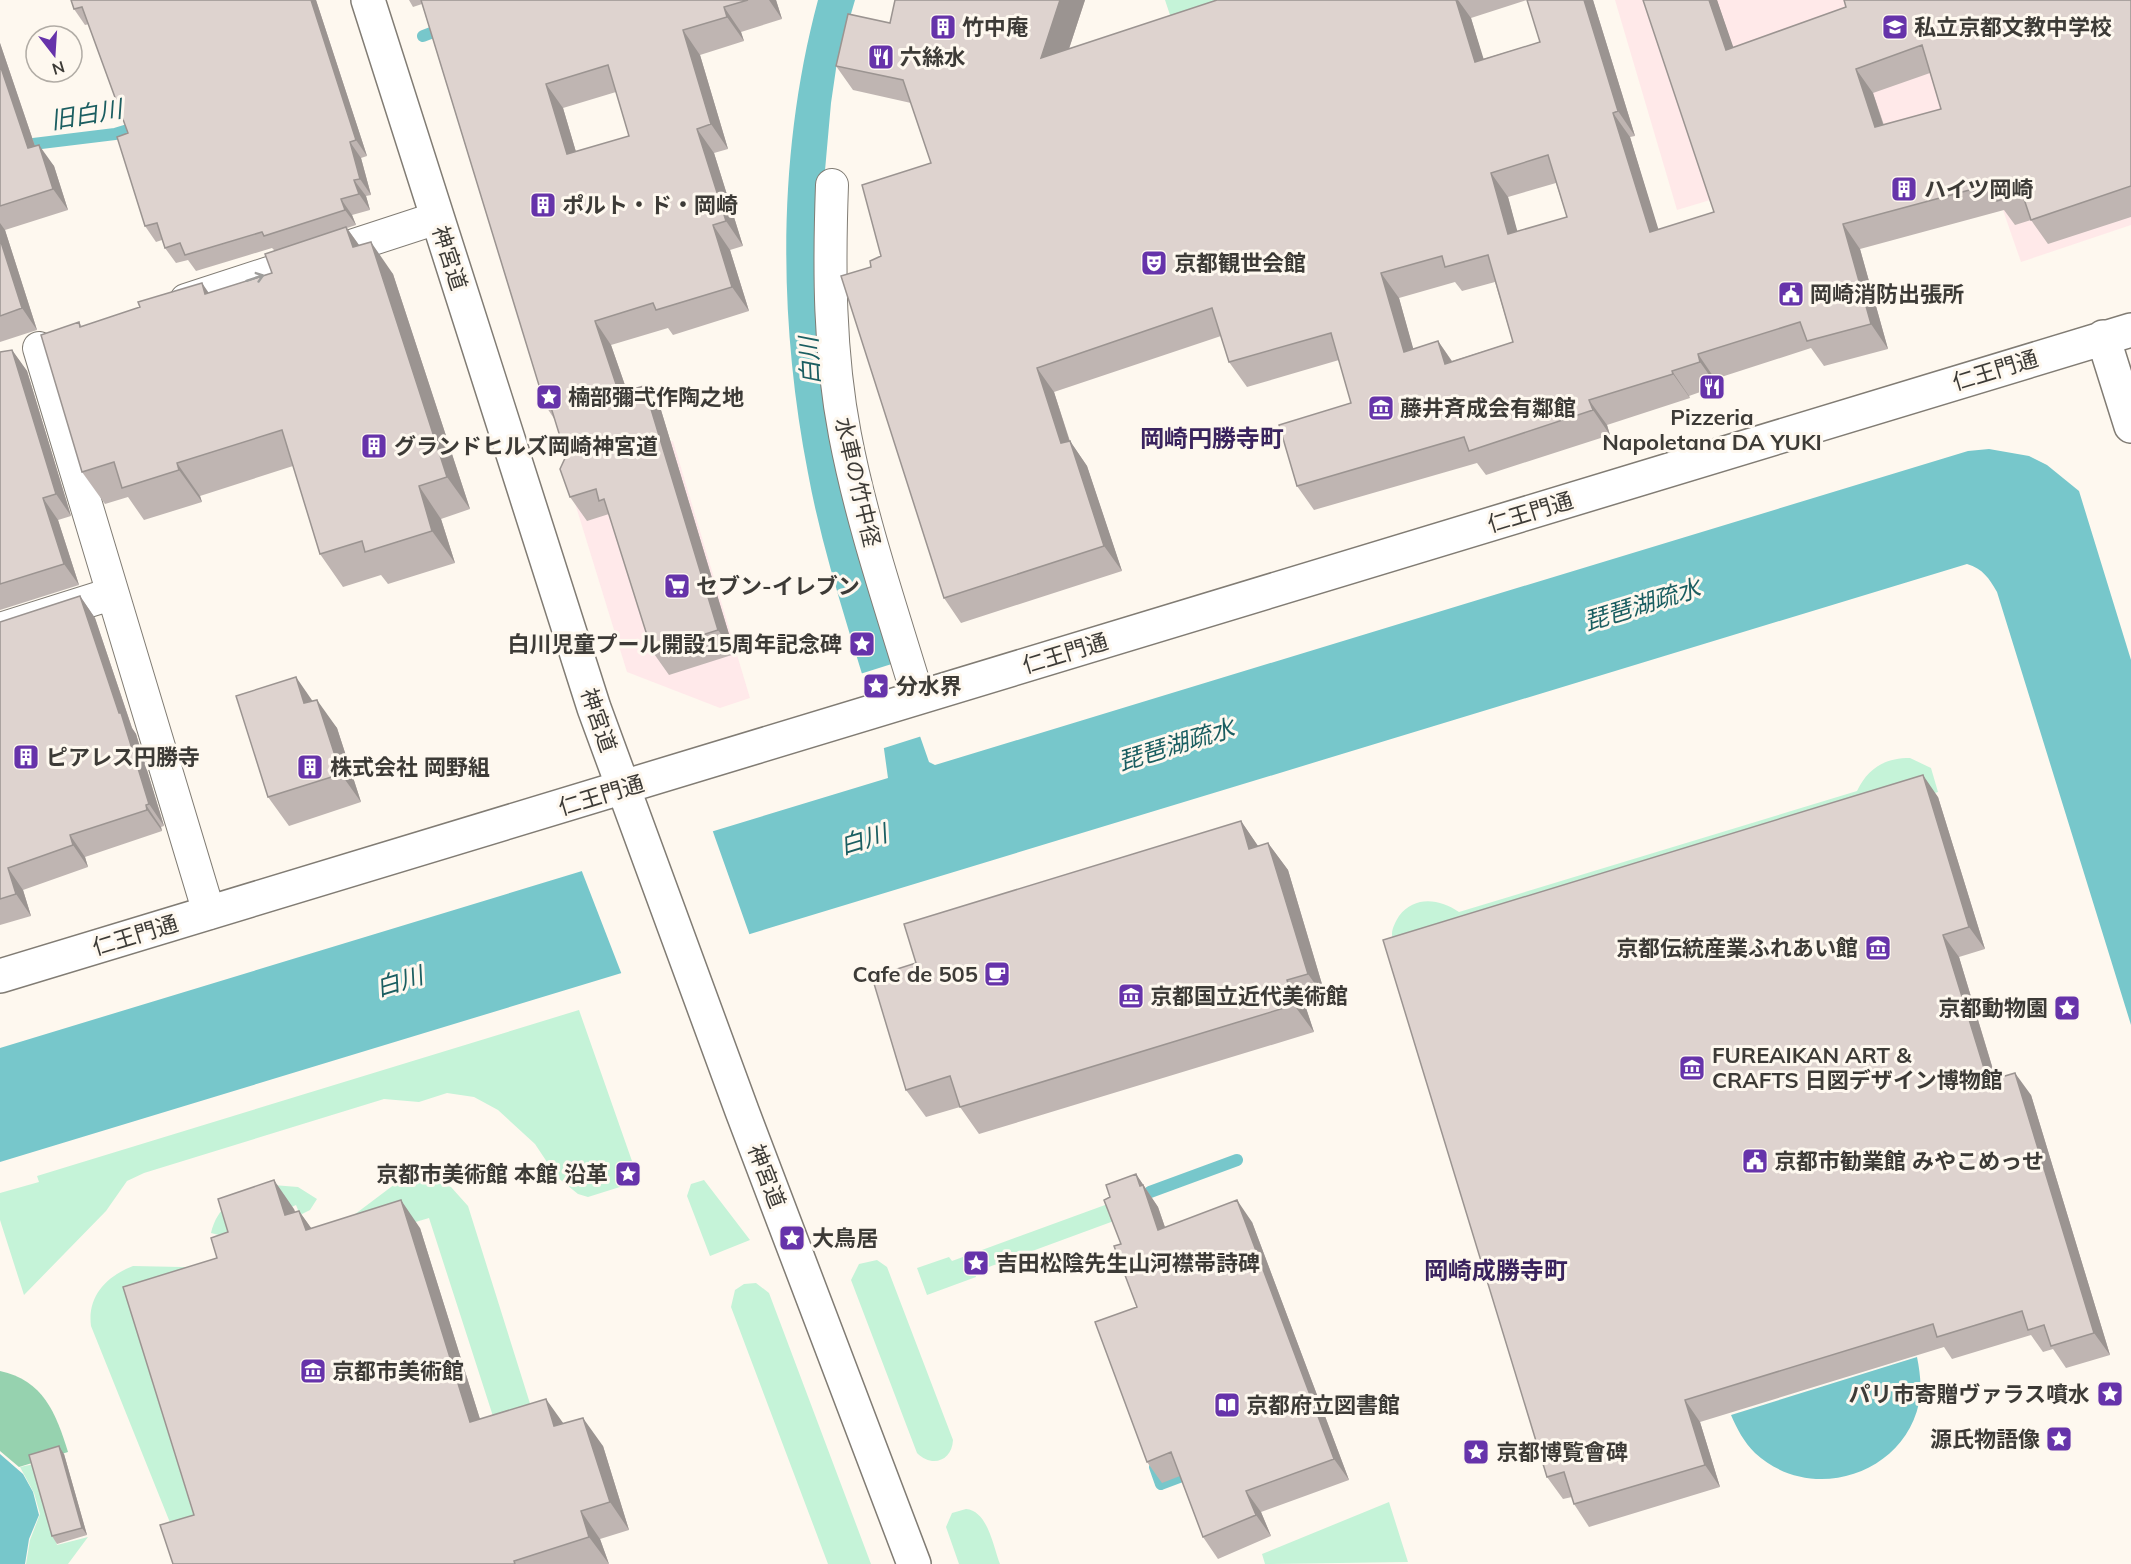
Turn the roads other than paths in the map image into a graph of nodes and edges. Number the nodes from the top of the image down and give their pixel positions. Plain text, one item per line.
1 (368, 0) edge
2 (832, 185) dead end
3 (437, 218) junction
4 (163, 308) edge
5 (2117, 333) edge
6 (36, 349) dead end
7 (2131, 426) edge
8 (111, 594) junction
9 (0, 629) edge
10 (913, 688) junction
11 (624, 788) junction
12 (209, 913) junction
13 (0, 976) edge
14 (914, 1564) edge

1 - 3 street, 神宮道
2 - 10 street, 水車の竹中径
4 -> 3 street
3 - 11 street, 神宮道
5 - 7 street
5 - 10 street, 仁王門通
6 - 8 street
8 - 9 street
8 - 12 street
10 - 11 street, 仁王門通
11 - 12 street, 仁王門通
11 - 14 street, 神宮道
12 - 13 street, 仁王門通

